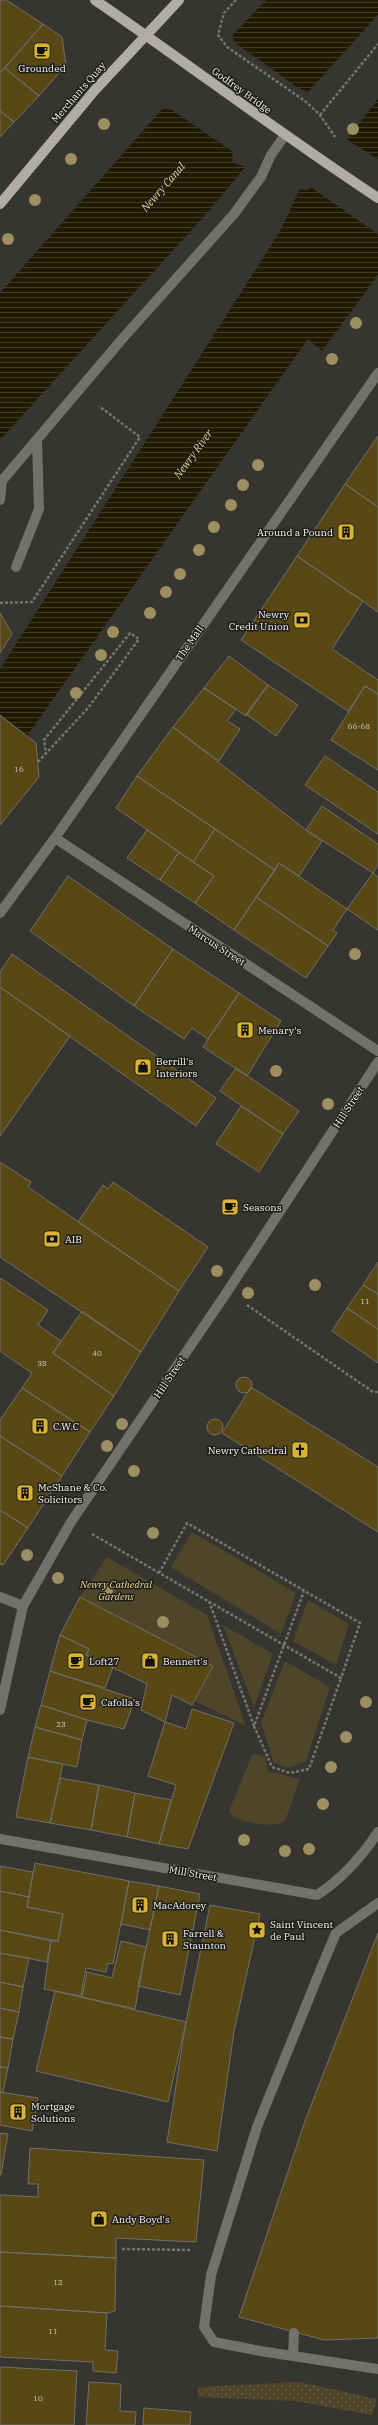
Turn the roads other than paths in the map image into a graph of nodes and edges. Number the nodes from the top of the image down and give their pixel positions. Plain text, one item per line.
1 (95, 0) edge
2 (179, 0) edge
3 (147, 35) junction
4 (282, 133) junction
5 (378, 198) edge
6 (0, 204) edge
7 (378, 373) edge
8 (37, 441) junction
9 (1, 482) edge
10 (0, 500) edge
11 (16, 567) dead end
12 (55, 838) junction
13 (0, 913) edge
14 (378, 1051) edge
15 (378, 1062) edge
16 (0, 1597) edge
17 (23, 1606) junction
18 (0, 1710) edge
19 (378, 1832) edge
20 (0, 1839) edge
21 (378, 1903) edge
22 (294, 2333) dead end
23 (293, 2356) junction
24 (378, 2369) edge

1 - 3 main road, Godfrey Bridge
2 - 3 main road, Merchants Quay
3 - 4 main road, Godfrey Bridge
3 - 6 main road, Merchants Quay
4 - 5 main road, Godfrey Bridge
4 - 8 street
7 - 12 street, The Mall
8 - 9 street
8 - 11 street
9 - 10 street
12 - 13 street, The Mall
12 - 14 street, Marcus Street
15 - 17 street, Hill Street
16 - 17 street
17 - 18 street, Hill Street
19 - 20 street, Mill Street
21 - 23 street
22 - 23 street
23 - 24 street

